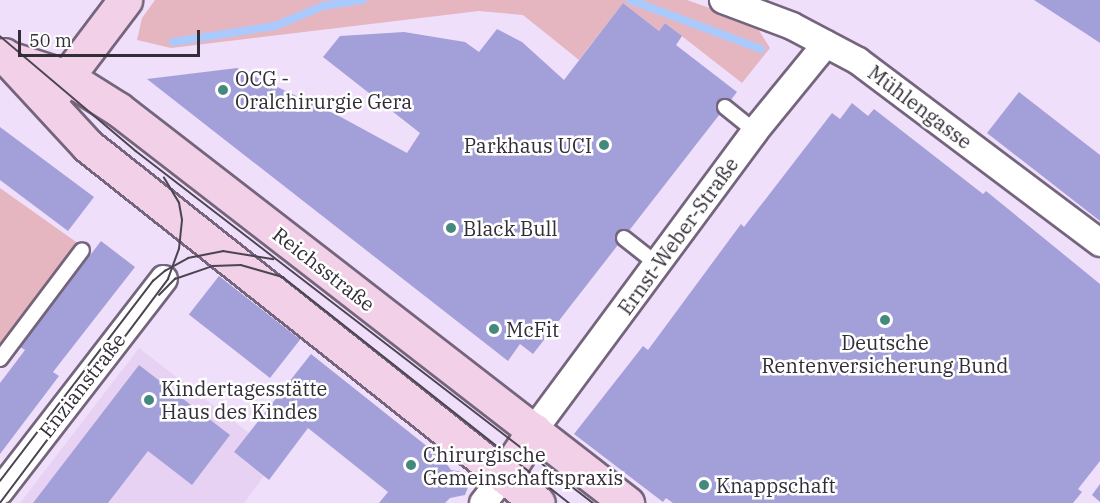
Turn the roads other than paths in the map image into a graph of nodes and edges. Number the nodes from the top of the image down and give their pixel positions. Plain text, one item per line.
1 (125, 0) edge
2 (723, 0) edge
3 (826, 44) junction
4 (4, 55) edge
5 (67, 77) junction
6 (46, 104) junction
7 (725, 107) dead end
8 (755, 131) junction
9 (624, 238) dead end
10 (1100, 243) edge
11 (82, 250) dead end
12 (657, 264) junction
13 (164, 279) dead end
14 (0, 359) edge
15 (534, 430) junction
16 (504, 476) junction
17 (0, 491) edge
18 (483, 503) edge
19 (538, 503) edge
20 (627, 503) edge

1 - 5 main road
2 - 3 street, Mühlengasse
3 - 8 street, Ernst-Weber-Straße
3 - 10 street, Mühlengasse
4 - 5 main road, Reichsstraße
4 - 6 main road, Reichsstraße
5 - 6 main road
5 - 15 main road, Reichsstraße
6 - 16 main road, Reichsstraße
7 - 8 lane
8 - 12 street, Ernst-Weber-Straße
9 - 12 lane
11 - 14 lane
12 - 15 street, Ernst-Weber-Straße
13 - 17 street, Enzianstraße
15 - 16 main road
15 - 20 main road, Reichsstraße
16 - 18 street
16 - 19 main road, Reichsstraße

